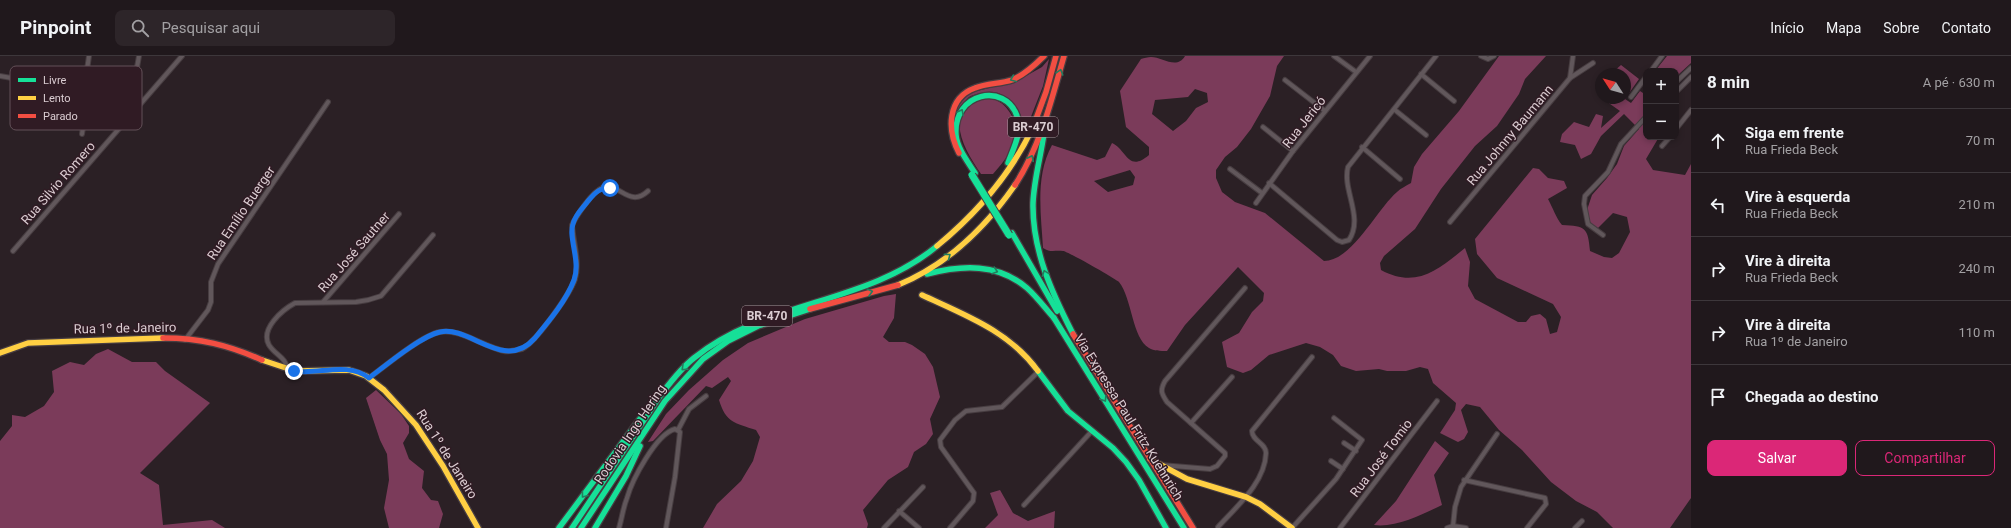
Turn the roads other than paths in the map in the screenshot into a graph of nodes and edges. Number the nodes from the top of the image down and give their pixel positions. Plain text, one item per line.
1 (89, 56) edge
2 (139, 56) edge
3 (182, 56) edge
4 (1044, 56) edge
5 (1056, 56) edge
6 (1064, 56) edge
7 (1334, 56) edge
8 (1370, 56) edge
9 (1436, 56) edge
10 (1481, 56) edge
11 (1494, 56) edge
12 (1573, 56) edge
13 (1662, 56) edge
14 (1593, 63) dead end
15 (88, 66) edge
16 (138, 66) edge
17 (1652, 68) edge
18 (1691, 68) edge
19 (1356, 72) junction
20 (1421, 74) junction
21 (0, 76) edge
22 (1691, 77) edge
23 (10, 78) edge
24 (1570, 78) junction
25 (1679, 79) edge
26 (1285, 80) dead end
27 (1643, 81) edge
28 (1679, 89) edge
29 (1631, 97) dead end
30 (1454, 101) dead end
31 (142, 102) edge
32 (328, 102) dead end
33 (1394, 110) junction
34 (1691, 110) edge
35 (1325, 111) junction
36 (1047, 115) junction
37 (1643, 120) edge
38 (1679, 125) edge
39 (1262, 127) dead end
40 (83, 130) edge
41 (118, 130) edge
42 (82, 134) dead end
43 (1426, 135) dead end
44 (1667, 140) edge
45 (1662, 146) dead end
46 (1362, 147) junction
47 (1293, 151) junction
48 (1230, 169) dead end
49 (974, 174) junction
50 (1400, 179) dead end
51 (1269, 183) junction
52 (994, 190) junction
53 (648, 191) dead end
54 (1262, 192) junction
55 (1256, 203) dead end
56 (399, 214) dead end
57 (1450, 222) dead end
58 (1011, 234) junction
59 (433, 235) dead end
60 (1602, 235) dead end
61 (13, 251) dead end
62 (916, 278) junction
63 (1245, 288) dead end
64 (922, 295) dead end
65 (323, 302) junction
66 (1054, 318) junction
67 (1073, 334) junction
68 (185, 340) junction
69 (0, 353) edge
70 (1312, 358) dead end
71 (288, 370) junction
72 (1039, 371) junction
73 (1232, 376) dead end
74 (369, 378) junction
75 (667, 387) junction
76 (706, 396) dead end
77 (1437, 401) dead end
78 (1334, 418) dead end
79 (1191, 423) junction
80 (678, 430) junction
81 (645, 432) junction
82 (1091, 432) junction
83 (1497, 434) dead end
84 (1344, 443) dead end
85 (1356, 451) junction
86 (1150, 459) junction
87 (1331, 461) dead end
88 (1161, 465) junction
89 (1343, 469) junction
90 (1464, 480) junction
91 (923, 487) dead end
92 (1246, 497) junction
93 (1024, 505) dead end
94 (899, 511) junction
95 (1582, 521) dead end
96 (599, 526) edge
97 (1453, 526) junction
98 (1164, 527) edge
99 (1218, 527) dead end
100 (478, 528) edge
101 (559, 528) edge
102 (572, 528) edge
103 (581, 528) edge
104 (619, 528) edge
105 (666, 528) edge
106 (884, 528) edge
107 (919, 528) edge
108 (950, 528) edge
109 (1184, 528) edge
110 (1193, 528) edge
111 (1292, 528) edge
112 (1340, 528) edge
113 (1447, 528) edge
114 (1466, 528) edge
115 (1527, 528) edge
116 (1576, 528) edge

1 - 15 street
2 - 16 street
3 - 31 street, Rua Silvio Romero
4 -> 49 main road
5 - 52 main road, Rodovia Ingo Hering / BR-470
36 -> 6 main road, Rodovia Ingo Hering / BR-470
7 - 19 street
8 - 19 street, Rua Jericó
9 - 20 street
10 - 11 street
12 - 24 street, Rua Johnny Baumann
13 - 17 street
14 - 24 street
18 - 25 street
19 - 35 street, Rua Jericó
20 - 30 street
20 - 33 street
21 - 23 street
22 - 28 street
24 - 57 street, Rua Johnny Baumann
26 - 35 street
27 - 29 street
32 - 68 street, Rua Emílio Buerger
33 - 43 street
33 - 46 street
34 - 38 street
35 - 47 street, Rua Jericó
62 -> 36 main road, Rodovia Ingo Hering / BR-470
67 -> 36 main road
37 - 60 street
39 - 47 street
40 - 42 street
41 - 61 street, Rua Silvio Romero
44 - 45 street
46 - 50 street
46 - 51 street
47 - 51 street, Rua Jericó
48 - 54 street
49 -> 52 main road
49 - 58 main road, bridge
51 - 54 street, Rua Jericó
52 -> 75 main road, Rodovia Ingo Hering / BR-470
53 - 74 street
54 - 55 street, Rua Jericó
56 - 65 street, Rua José Sautner
58 - 66 main road
58 - 67 main road
59 - 65 street
62 -> 66 main road
81 -> 62 main road, Rodovia Ingo Hering / BR-470
63 - 79 street
64 - 72 main road
65 - 71 street
66 -> 109 main road, Via Expressa Paul Fritz Kuehnrich
67 - 86 main road, Via Expressa Paul Fritz Kuehnrich
68 - 69 main road, Rua 1º de Janeiro
68 - 71 main road, Rua 1º de Janeiro
70 - 92 street
71 - 74 main road, Rua 1º de Janeiro
72 - 82 main road
72 - 108 street
73 - 79 street
74 - 100 main road, Rua 1º de Janeiro
75 -> 101 main road
75 - 102 main road, Rodovia Ingo Hering / BR-470
76 - 80 street
77 - 112 street, Rua José Tomio
78 - 85 street
79 - 88 street
80 - 104 street
80 - 105 street
81 - 96 main road
81 - 103 main road, Rodovia Ingo Hering / BR-470
82 - 93 street
82 - 98 main road
83 - 90 street
84 - 85 street
85 - 89 street
86 - 88 main road
86 - 110 main road, Via Expressa Paul Fritz Kuehnrich
87 - 89 street
88 - 92 main road
89 - 111 street
90 - 97 street
90 - 115 street
91 - 94 street
92 - 99 street
92 - 111 main road
94 - 106 street
94 - 107 street
95 - 116 street
97 - 113 street
97 - 114 street

